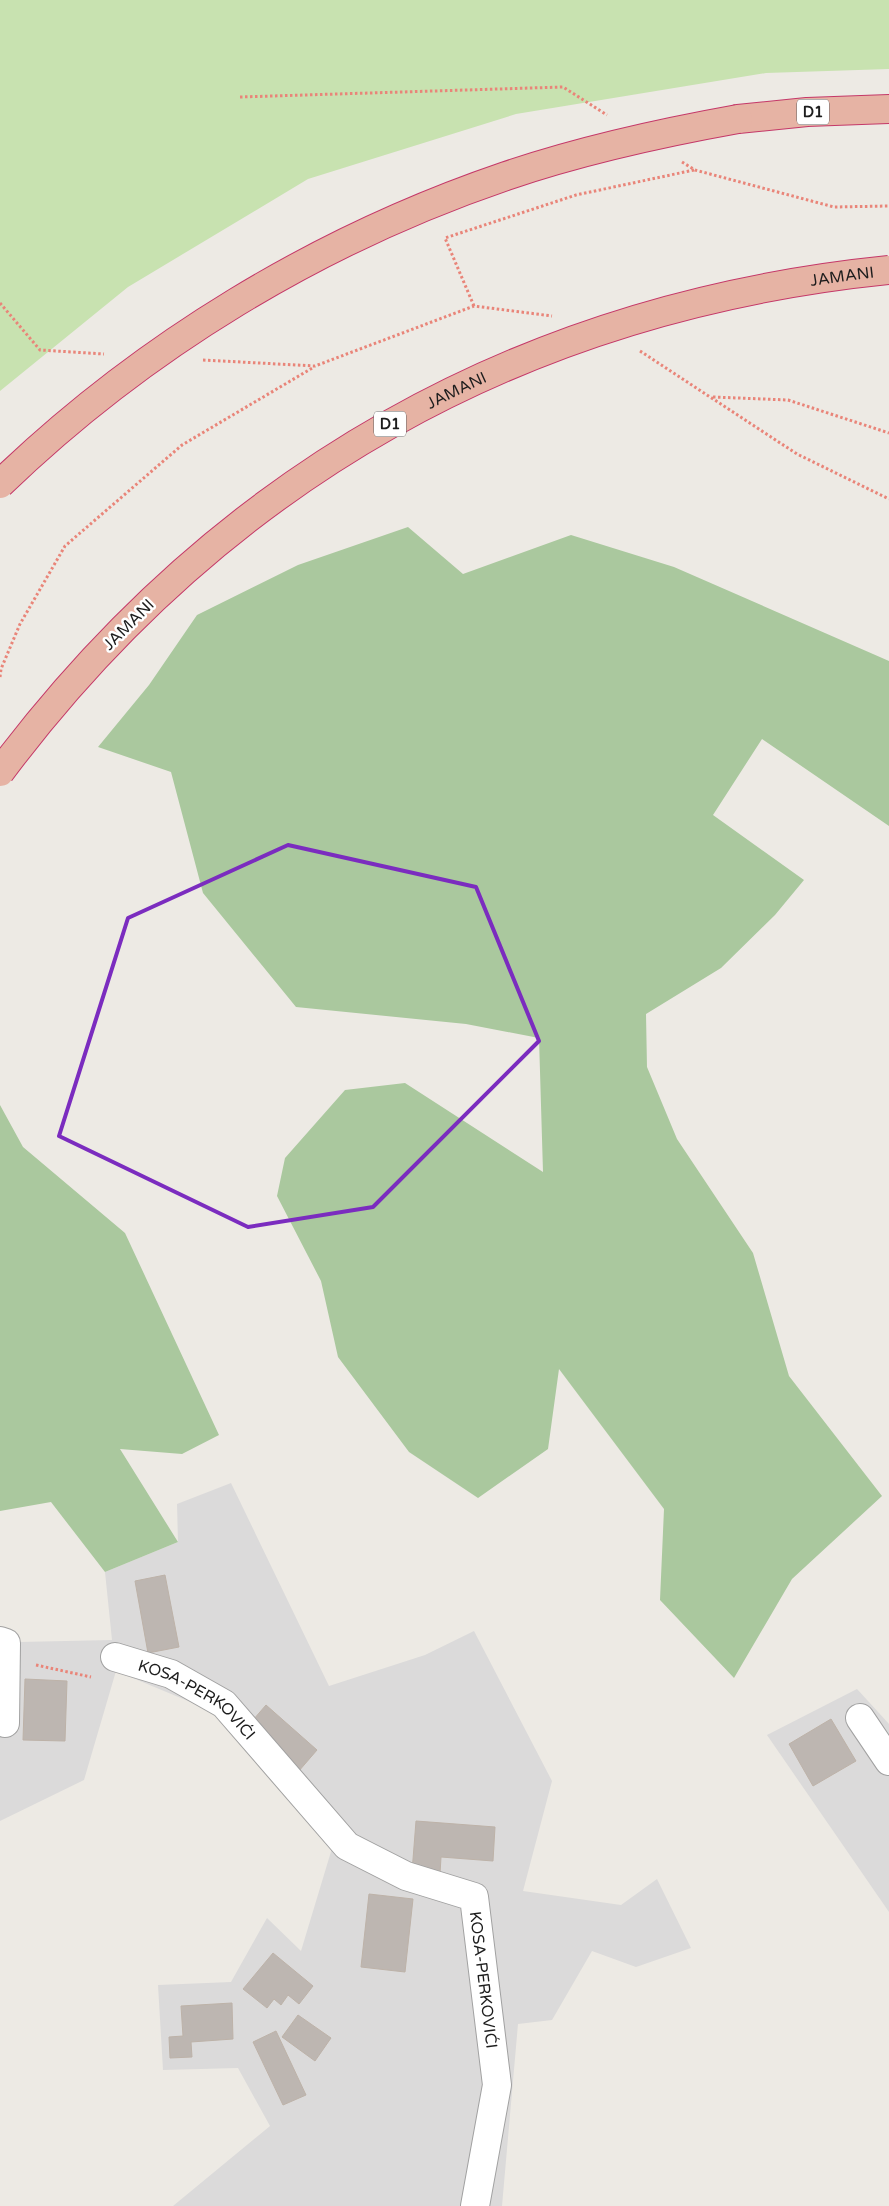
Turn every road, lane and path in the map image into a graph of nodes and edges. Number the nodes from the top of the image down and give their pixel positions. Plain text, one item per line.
1 (889, 109) edge
2 (695, 170) dead end
3 (889, 270) edge
4 (0, 302) edge
5 (474, 306) dead end
6 (40, 350) dead end
7 (314, 366) dead end
8 (710, 397) dead end
9 (889, 433) edge
10 (0, 484) edge
11 (0, 677) edge
12 (0, 772) edge
13 (4, 1650) edge
14 (114, 1657) joint
15 (860, 1718) dead end
16 (5, 1723) dead end
17 (889, 1761) edge
18 (475, 2206) edge

1 - 10 highway, D1, bridge
2 - 5 path
3 - 12 highway, JAMANI / D1, bridge
4 - 6 path
7 - 11 path
8 - 9 path
13 - 14 path
13 - 16 street
14 - 18 street, KOSA-PERKOVIĆI
15 - 17 street

